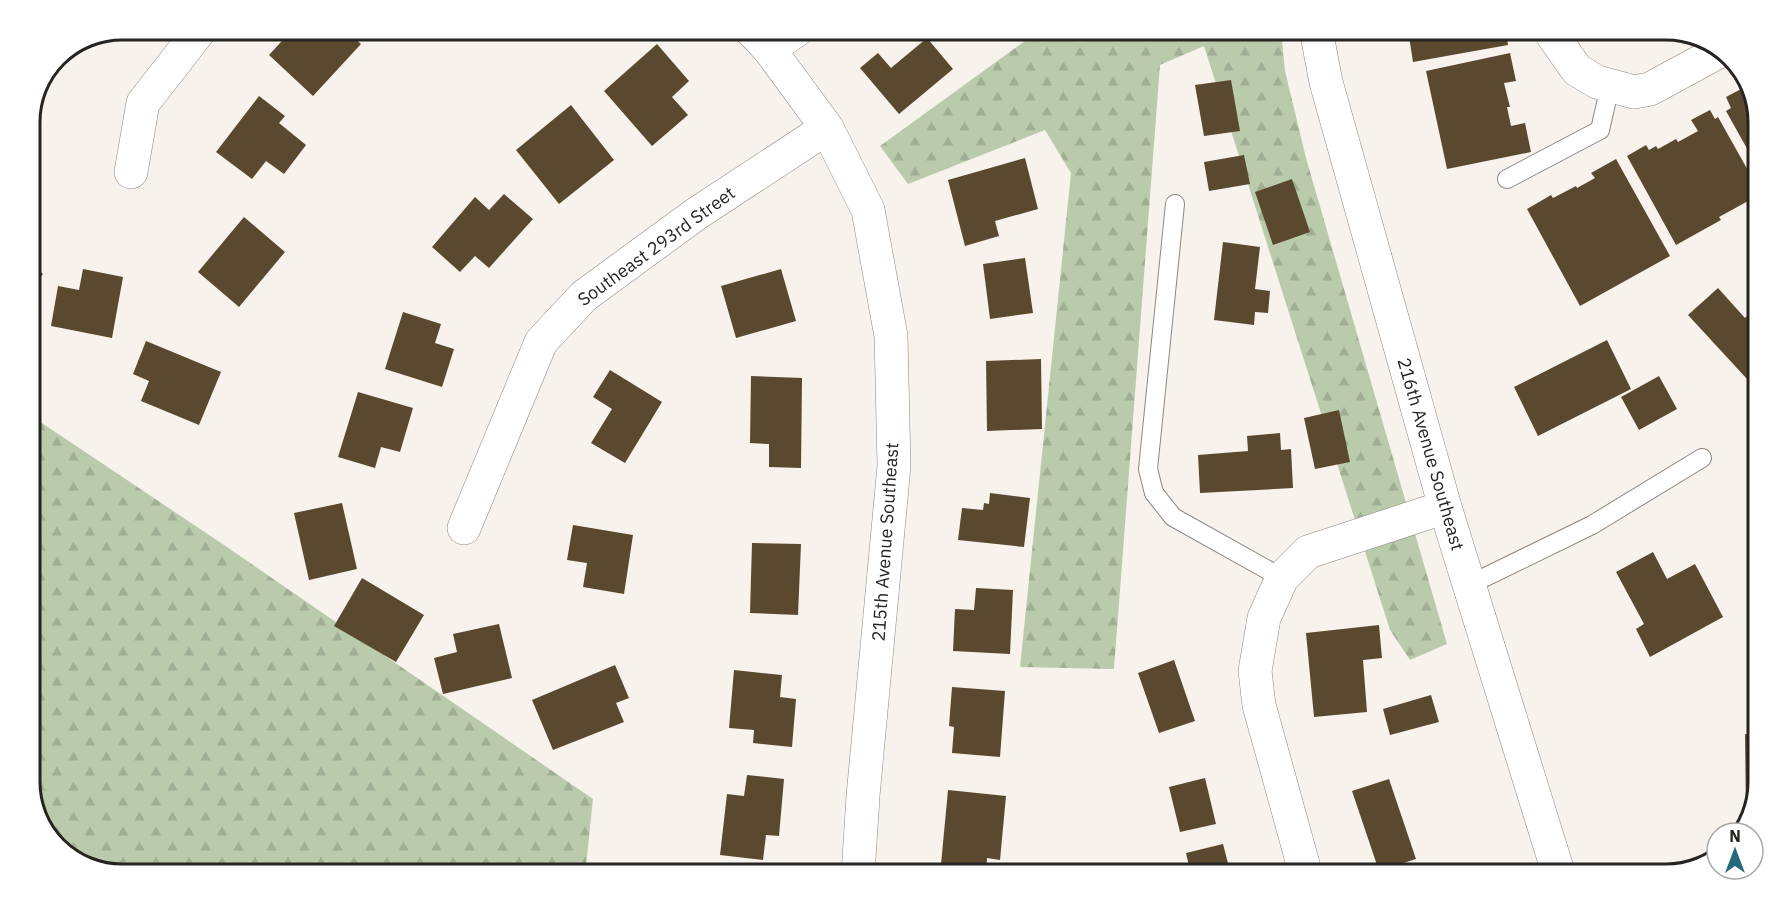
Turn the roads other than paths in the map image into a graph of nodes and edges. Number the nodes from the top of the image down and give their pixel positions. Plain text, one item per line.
1 (192, 40) edge
2 (761, 40) edge
3 (1318, 40) edge
4 (1556, 40) edge
5 (1713, 55) edge
6 (1610, 86) junction
7 (827, 128) junction
8 (131, 172) dead end
9 (1507, 179) dead end
10 (1175, 204) dead end
11 (1702, 458) dead end
12 (1445, 507) junction
13 (464, 528) dead end
14 (1282, 578) junction
15 (1470, 585) junction
16 (859, 865) edge
17 (1303, 865) edge
18 (1556, 865) edge

1 - 8 street
2 - 7 street, 215th Avenue Southeast
3 - 12 street, 216th Avenue Southeast
4 - 6 street
5 - 6 street
6 - 9 lane
7 - 13 street, Southeast 293rd Street
7 - 16 street, 215th Avenue Southeast
10 - 14 lane
11 - 15 lane
12 - 14 street
12 - 15 street, 216th Avenue Southeast
14 - 17 street
15 - 18 street, 216th Avenue Southeast

